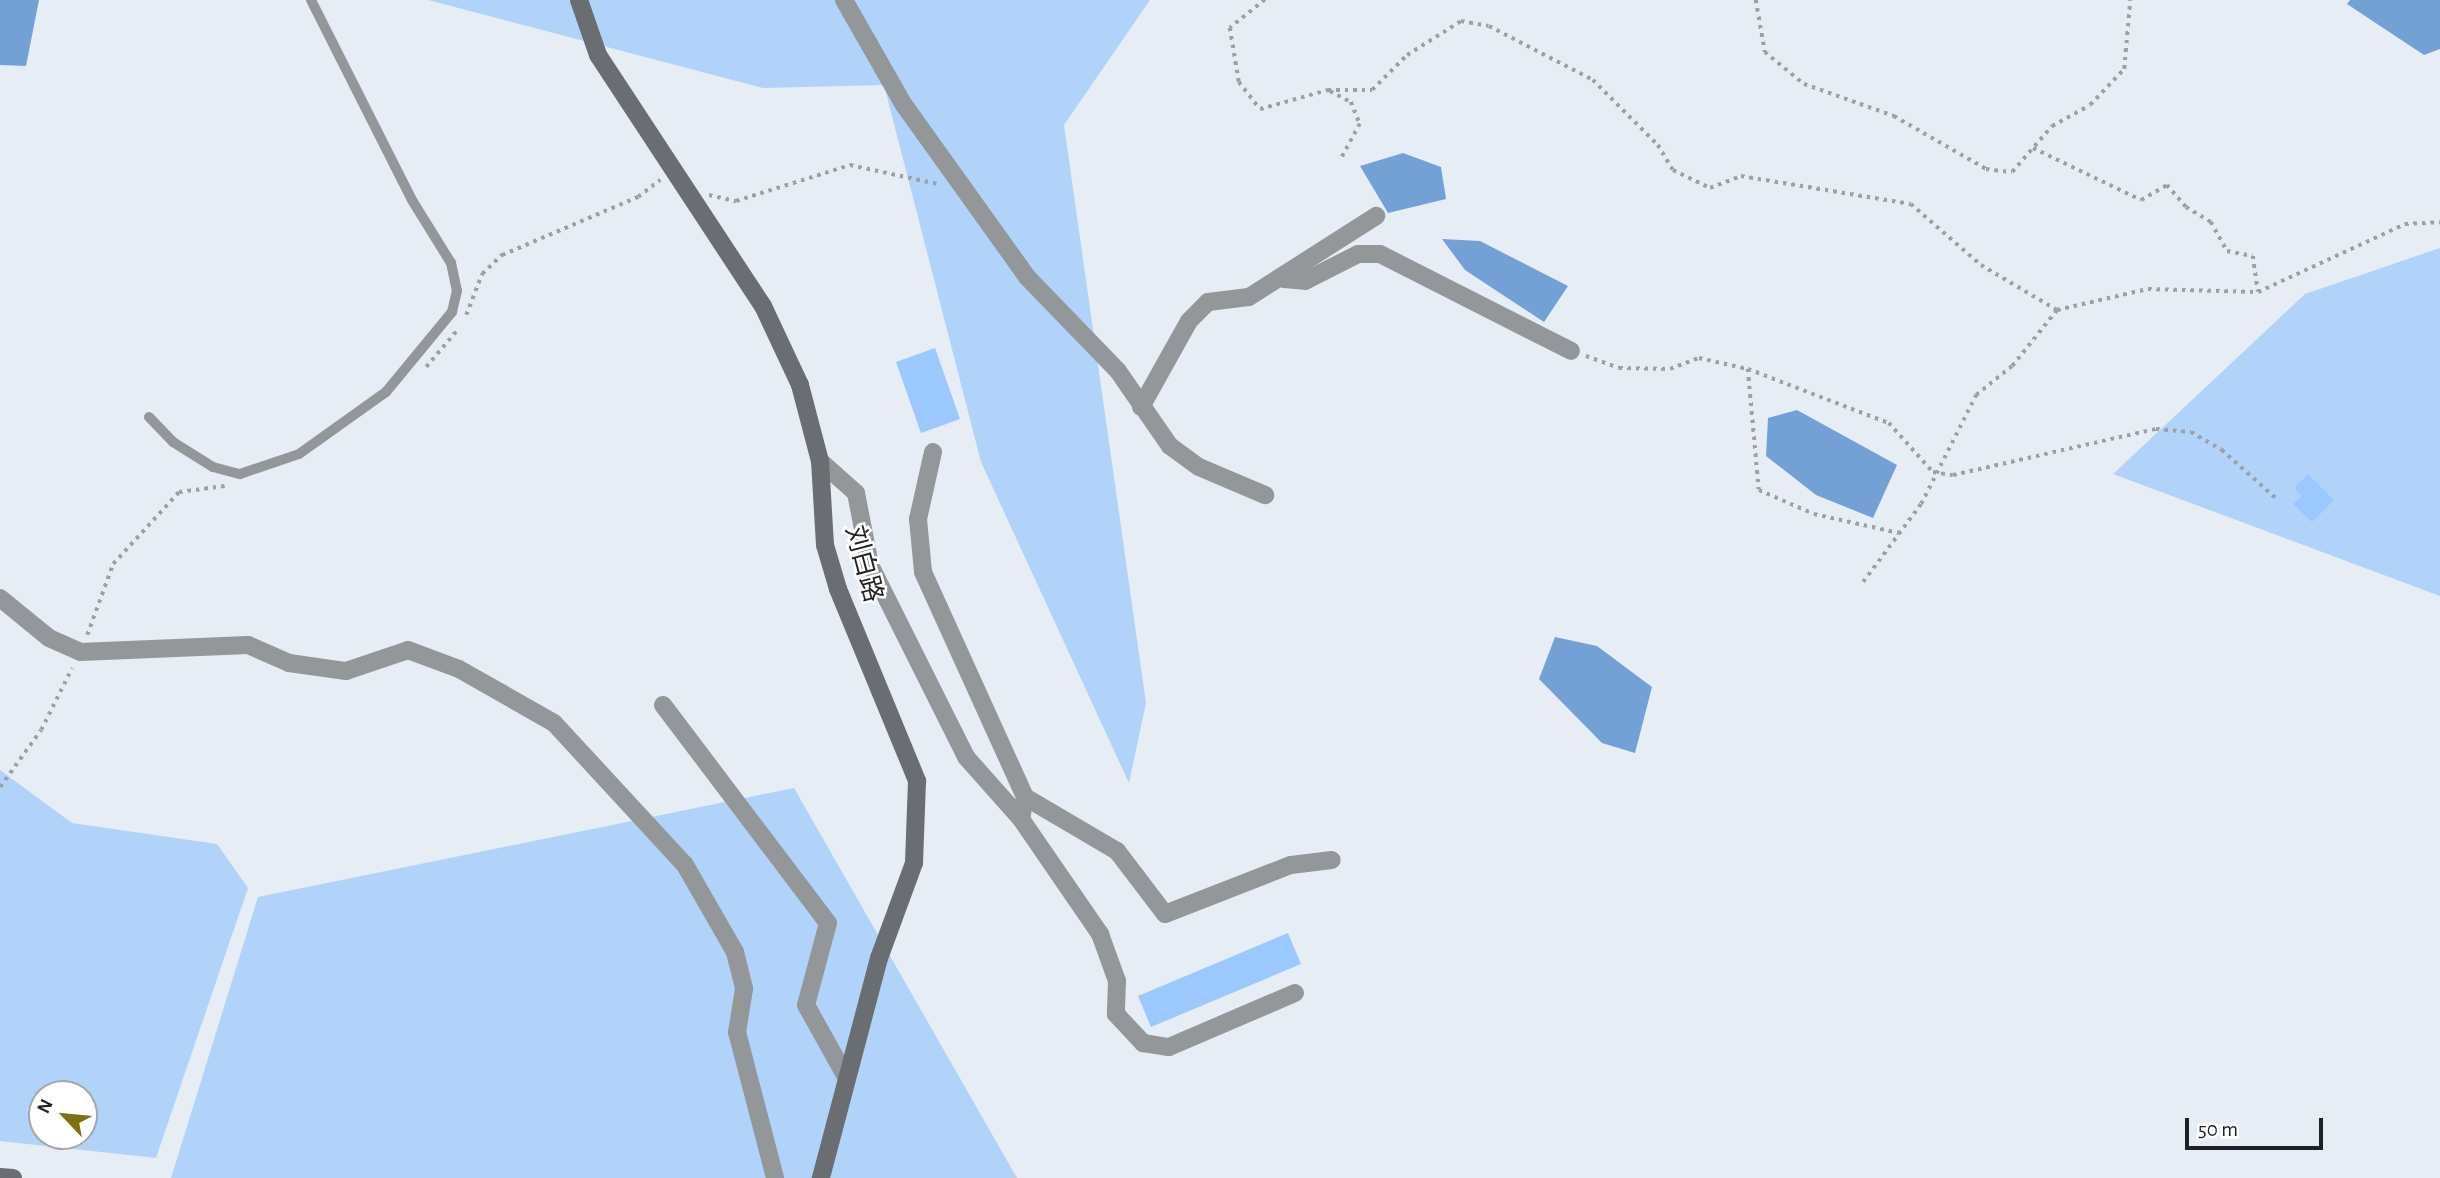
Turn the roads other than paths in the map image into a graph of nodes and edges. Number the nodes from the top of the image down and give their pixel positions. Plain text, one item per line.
1 (311, 0) edge
2 (579, 0) edge
3 (844, 0) edge
4 (1376, 216) dead end
5 (1284, 279) junction
6 (1571, 351) road end
7 (1141, 407) junction
8 (149, 417) dead end
9 (933, 452) dead end
10 (820, 461) junction
11 (1265, 495) dead end
12 (0, 598) edge
13 (663, 705) dead end
14 (1025, 797) junction
15 (1021, 819) junction
16 (1332, 860) dead end
17 (1295, 993) dead end
18 (845, 1075) junction
19 (0, 1177) edge
20 (13, 1178) edge
21 (775, 1178) edge
22 (821, 1178) edge

1 - 8 lane
2 - 10 street, 刘白路
3 - 7 street
4 - 5 street
5 - 6 street
5 - 7 street
7 - 11 street
9 - 14 street
10 - 15 street
10 - 18 street, 刘白路
12 - 21 street
13 - 18 street
14 - 15 street
14 - 16 street
15 - 17 street
18 - 22 street, 刘白路
19 - 20 street

